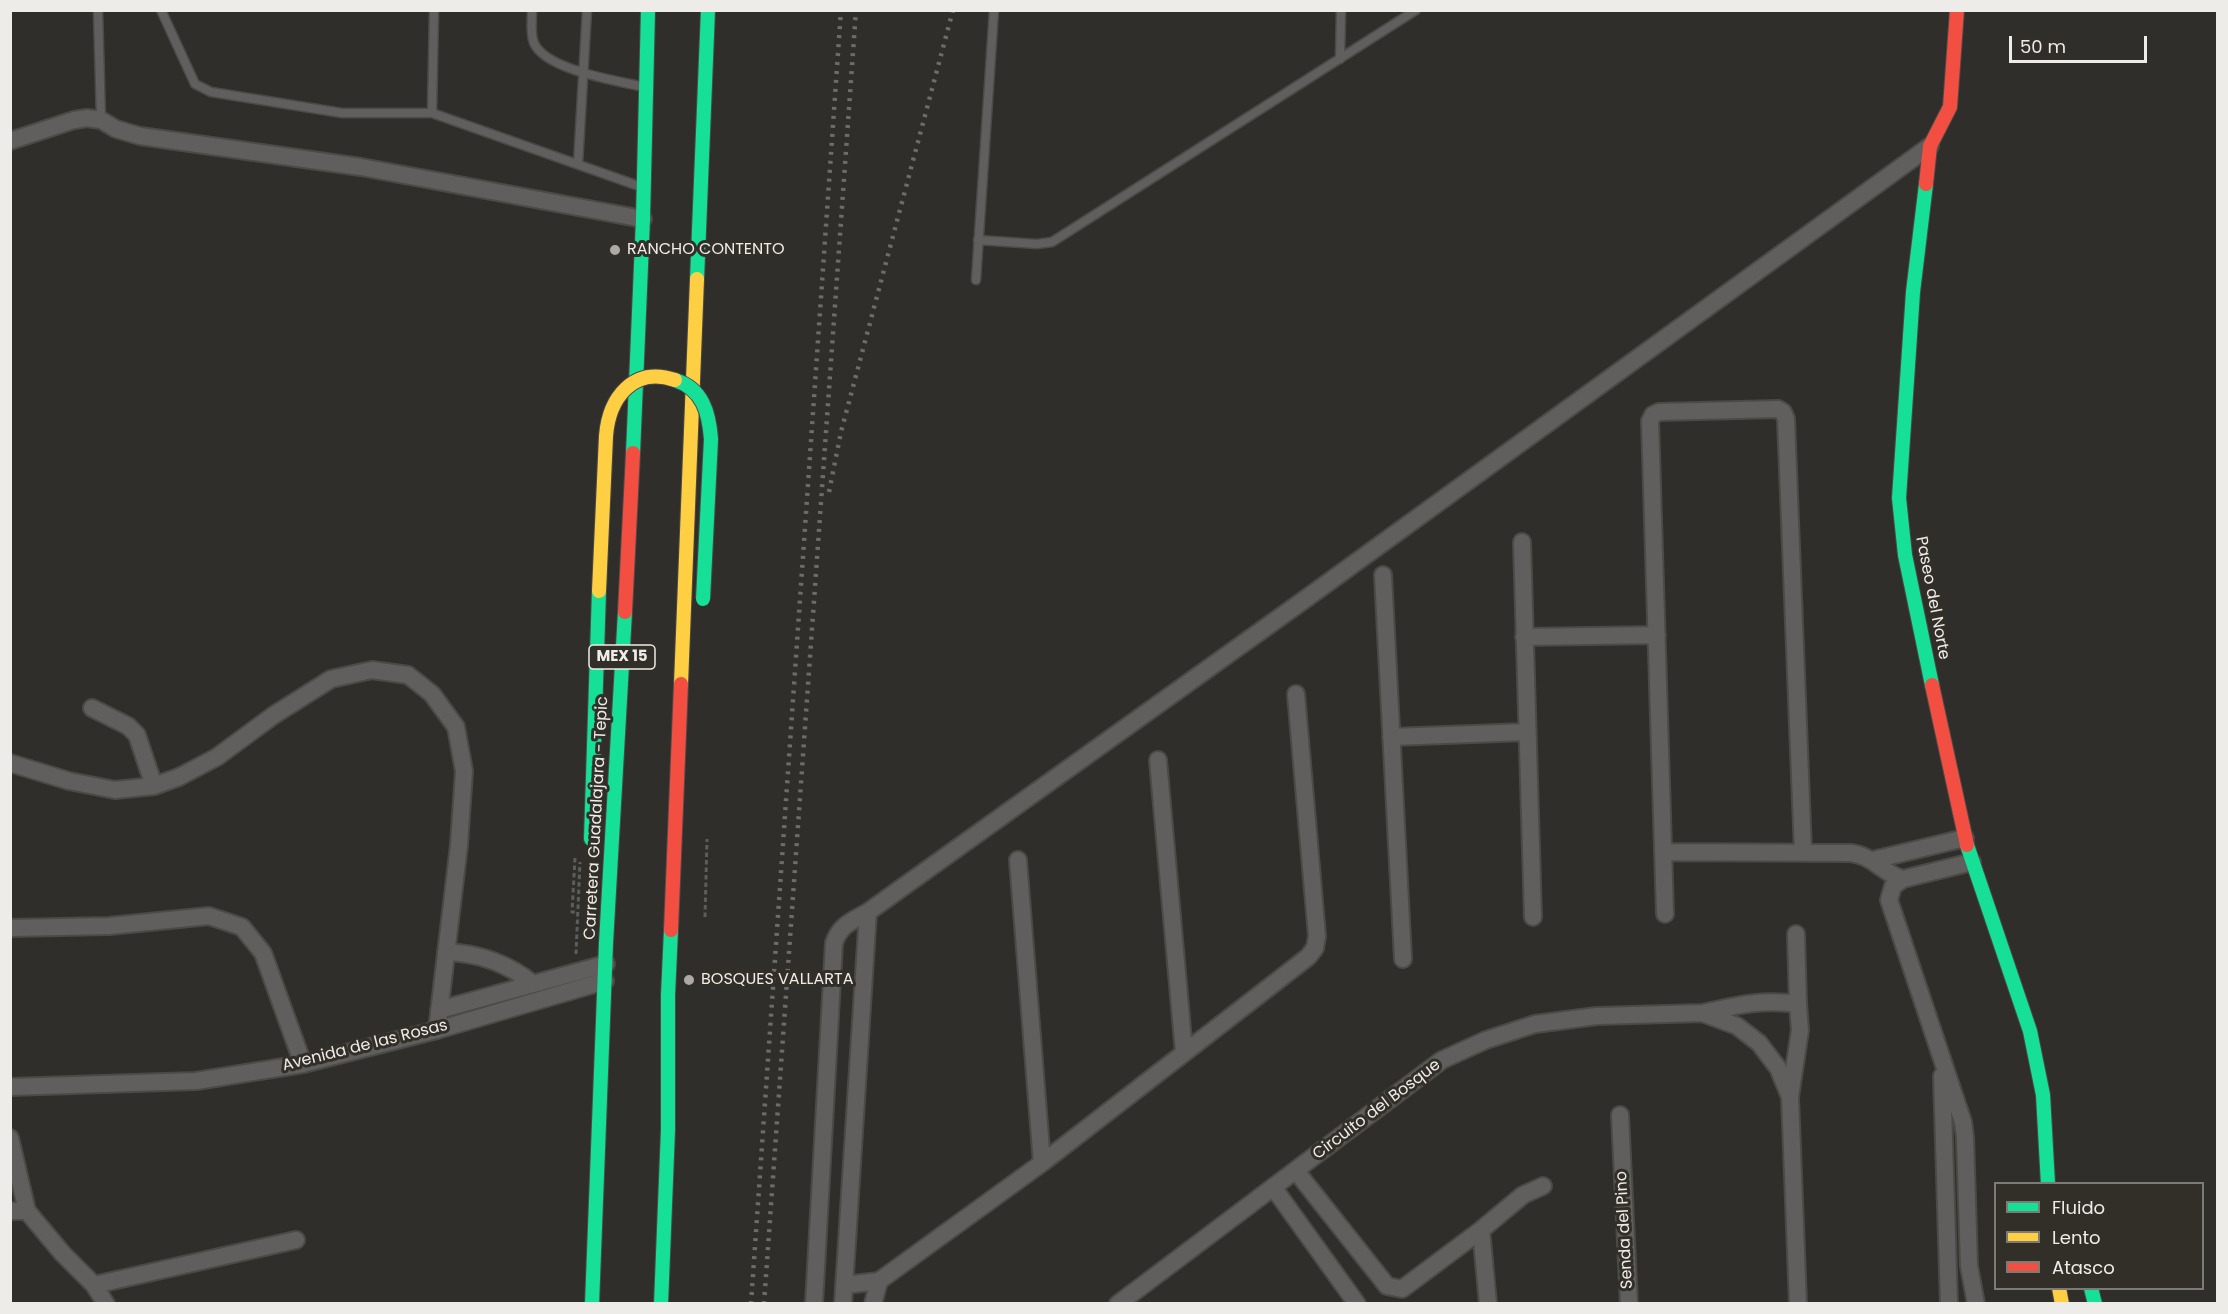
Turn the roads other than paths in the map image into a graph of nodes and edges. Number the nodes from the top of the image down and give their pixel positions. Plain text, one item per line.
1 (98, 10) edge
2 (434, 10) edge
3 (532, 10) edge
4 (587, 10) edge
5 (648, 10) edge
6 (708, 10) edge
7 (994, 10) edge
8 (1341, 10) edge
9 (1416, 10) edge
10 (1957, 10) edge
11 (162, 11) edge
12 (1340, 59) junction
13 (584, 72) junction
14 (645, 88) junction
15 (432, 113) junction
16 (101, 120) junction
17 (10, 141) edge
18 (1930, 146) junction
19 (578, 164) junction
20 (642, 187) junction
21 (643, 219) junction
22 (978, 240) junction
23 (976, 280) dead end
24 (1522, 542) dead end
25 (1383, 575) dead end
26 (703, 604) dead end
27 (1657, 635) junction
28 (1524, 637) junction
29 (1296, 694) dead end
30 (92, 708) dead end
31 (1527, 732) junction
32 (1391, 737) junction
33 (1158, 760) dead end
34 (10, 763) edge
35 (154, 786) junction
36 (1965, 838) junction
37 (1663, 852) junction
38 (1803, 852) junction
39 (585, 856) road end
40 (1018, 860) dead end
41 (1872, 860) junction
42 (1972, 862) junction
43 (687, 876) dead end
44 (1903, 879) junction
45 (868, 912) junction
46 (1665, 914) dead end
47 (1533, 917) dead end
48 (594, 920) dead end
49 (10, 928) edge
50 (1796, 934) dead end
51 (671, 936) junction
52 (606, 943) junction
53 (446, 952) junction
54 (1403, 959) dead end
55 (606, 973) junction
56 (533, 984) junction
57 (570, 991) junction
58 (1798, 1004) junction
59 (439, 1010) junction
60 (1702, 1013) junction
61 (604, 1019) junction
62 (437, 1030) junction
63 (1184, 1052) junction
64 (1942, 1063) junction
65 (303, 1064) junction
66 (10, 1087) edge
67 (1790, 1097) junction
68 (1620, 1115) dead end
69 (668, 1130) junction
70 (10, 1138) edge
71 (1042, 1163) junction
72 (1296, 1171) junction
73 (2048, 1182) edge
74 (1543, 1186) dead end
75 (1273, 1187) junction
76 (19, 1211) edge
77 (1481, 1230) junction
78 (296, 1240) dead end
79 (678, 1249) dead end
80 (879, 1281) junction
81 (94, 1285) junction
82 (844, 1285) junction
83 (106, 1304) edge
84 (592, 1304) edge
85 (661, 1304) edge
86 (814, 1304) edge
87 (843, 1304) edge
88 (873, 1304) edge
89 (1118, 1304) edge
90 (1357, 1304) edge
91 (1488, 1304) edge
92 (1629, 1304) edge
93 (1798, 1304) edge
94 (1949, 1304) edge
95 (1976, 1304) edge

1 - 16 lane
2 - 15 lane
3 - 13 lane
4 - 13 lane
5 - 14 main road, Carretera Guadalajara - Tepic / MEX 15
6 - 51 main road
7 - 22 lane
8 - 12 lane
9 - 12 lane
10 - 18 main road, Paseo del Norte
11 - 15 lane
12 - 22 lane
13 - 14 lane
13 - 19 lane
14 - 20 main road, Carretera Guadalajara - Tepic / MEX 15
15 - 19 lane
16 - 17 street
16 - 21 street
18 - 36 main road, Paseo del Norte
18 - 45 street
19 - 20 lane
20 - 21 main road, Carretera Guadalajara - Tepic / MEX 15
21 - 52 main road, Carretera Guadalajara - Tepic / MEX 15
22 - 23 lane
24 - 28 street
25 - 32 street
26 - 39 main road, bridge
27 - 28 street
27 - 37 street
27 - 38 street
28 - 31 street
29 - 63 street
30 - 35 street
31 - 32 street
31 - 47 street
32 - 54 street
33 - 63 street
34 - 35 street
35 - 53 street
36 - 41 street
36 - 42 main road, Paseo del Norte
37 - 38 street
37 - 46 street
38 - 41 street
40 - 71 street
41 - 44 street
42 - 44 street
42 - 73 main road, Paseo del Norte
43 - 51 main road
44 - 64 street
45 - 82 street
45 - 86 street
48 - 52 main road
49 - 65 street
50 - 58 street
51 - 69 main road
52 - 55 main road, Carretera Guadalajara - Tepic / MEX 15
53 - 56 street
53 - 59 street
55 - 56 street
55 - 57 street, Avenida de las Rosas
55 - 61 main road, Carretera Guadalajara - Tepic / MEX 15
56 - 59 street
57 - 61 street
57 - 62 street, Avenida de las Rosas
58 - 60 street
58 - 67 street
59 - 62 street
60 - 67 street, Circuito del Bosque
60 - 72 street, Circuito del Bosque
61 - 84 main road, Carretera Guadalajara - Tepic / MEX 15
62 - 65 street, Avenida de las Rosas
63 - 71 street
64 - 94 street
64 - 95 street
65 - 66 street, Avenida de las Rosas
67 - 93 street, Circuito del Bosque
68 - 92 street, Senda del Pino
69 - 79 main road
69 - 85 main road
70 - 76 street
71 - 80 street
72 - 75 street, Circuito del Bosque
72 - 77 street
74 - 77 street
75 - 89 street, Circuito del Bosque
75 - 90 street
76 - 81 street
77 - 91 street
78 - 81 street
80 - 82 street
80 - 88 street
81 - 83 street
82 - 87 street

